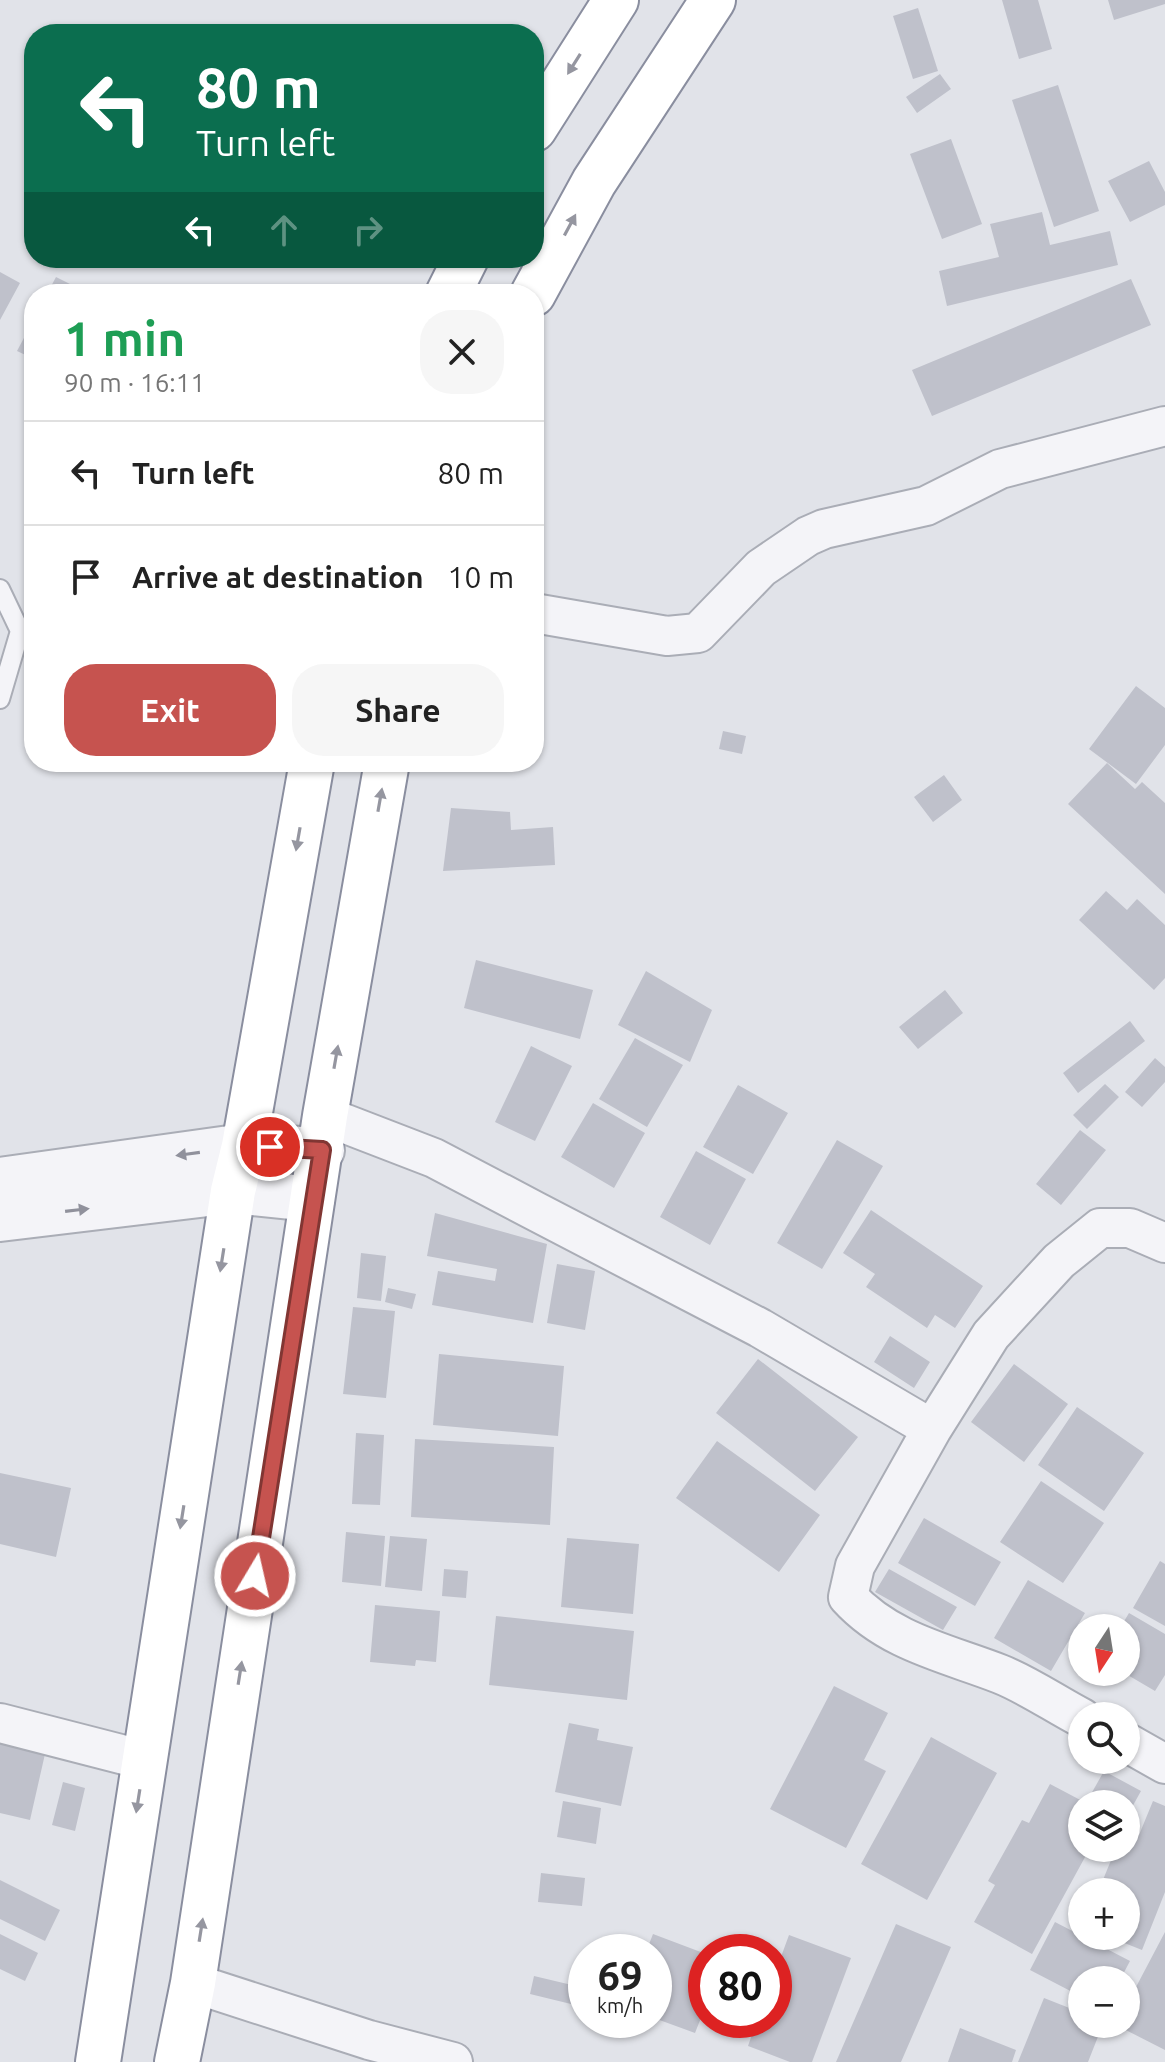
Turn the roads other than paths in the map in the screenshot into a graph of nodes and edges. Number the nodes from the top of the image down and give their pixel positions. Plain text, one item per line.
1 (616, 0) edge
2 (713, 0) edge
3 (544, 113) edge
4 (538, 284) edge
5 (1165, 426) edge
6 (0, 589) edge
7 (544, 615) edge
8 (0, 699) edge
9 (310, 772) edge
10 (385, 772) edge
11 (324, 1133) junction
12 (244, 1146) junction
13 (0, 1180) edge
14 (233, 1191) junction
15 (312, 1199) junction
16 (0, 1219) edge
17 (1165, 1243) edge
18 (932, 1429) junction
19 (1068, 1710) edge
20 (0, 1723) edge
21 (1140, 1750) edge
22 (144, 1760) junction
23 (1165, 1764) edge
24 (193, 1983) junction
25 (98, 2062) edge
26 (177, 2062) edge
27 (453, 2062) edge

1 -> 3 highway
4 -> 2 highway
5 - 7 street
6 - 8 lane
9 -> 12 highway
11 -> 10 highway
11 - 12 street
11 - 15 highway
11 - 18 street
12 -> 13 street
12 - 14 highway
14 - 15 street
16 -> 14 street
14 -> 22 highway
24 -> 15 highway
17 - 18 street
18 - 19 street
20 - 22 street
21 - 23 street
22 -> 25 highway
24 - 26 highway
24 - 27 street

